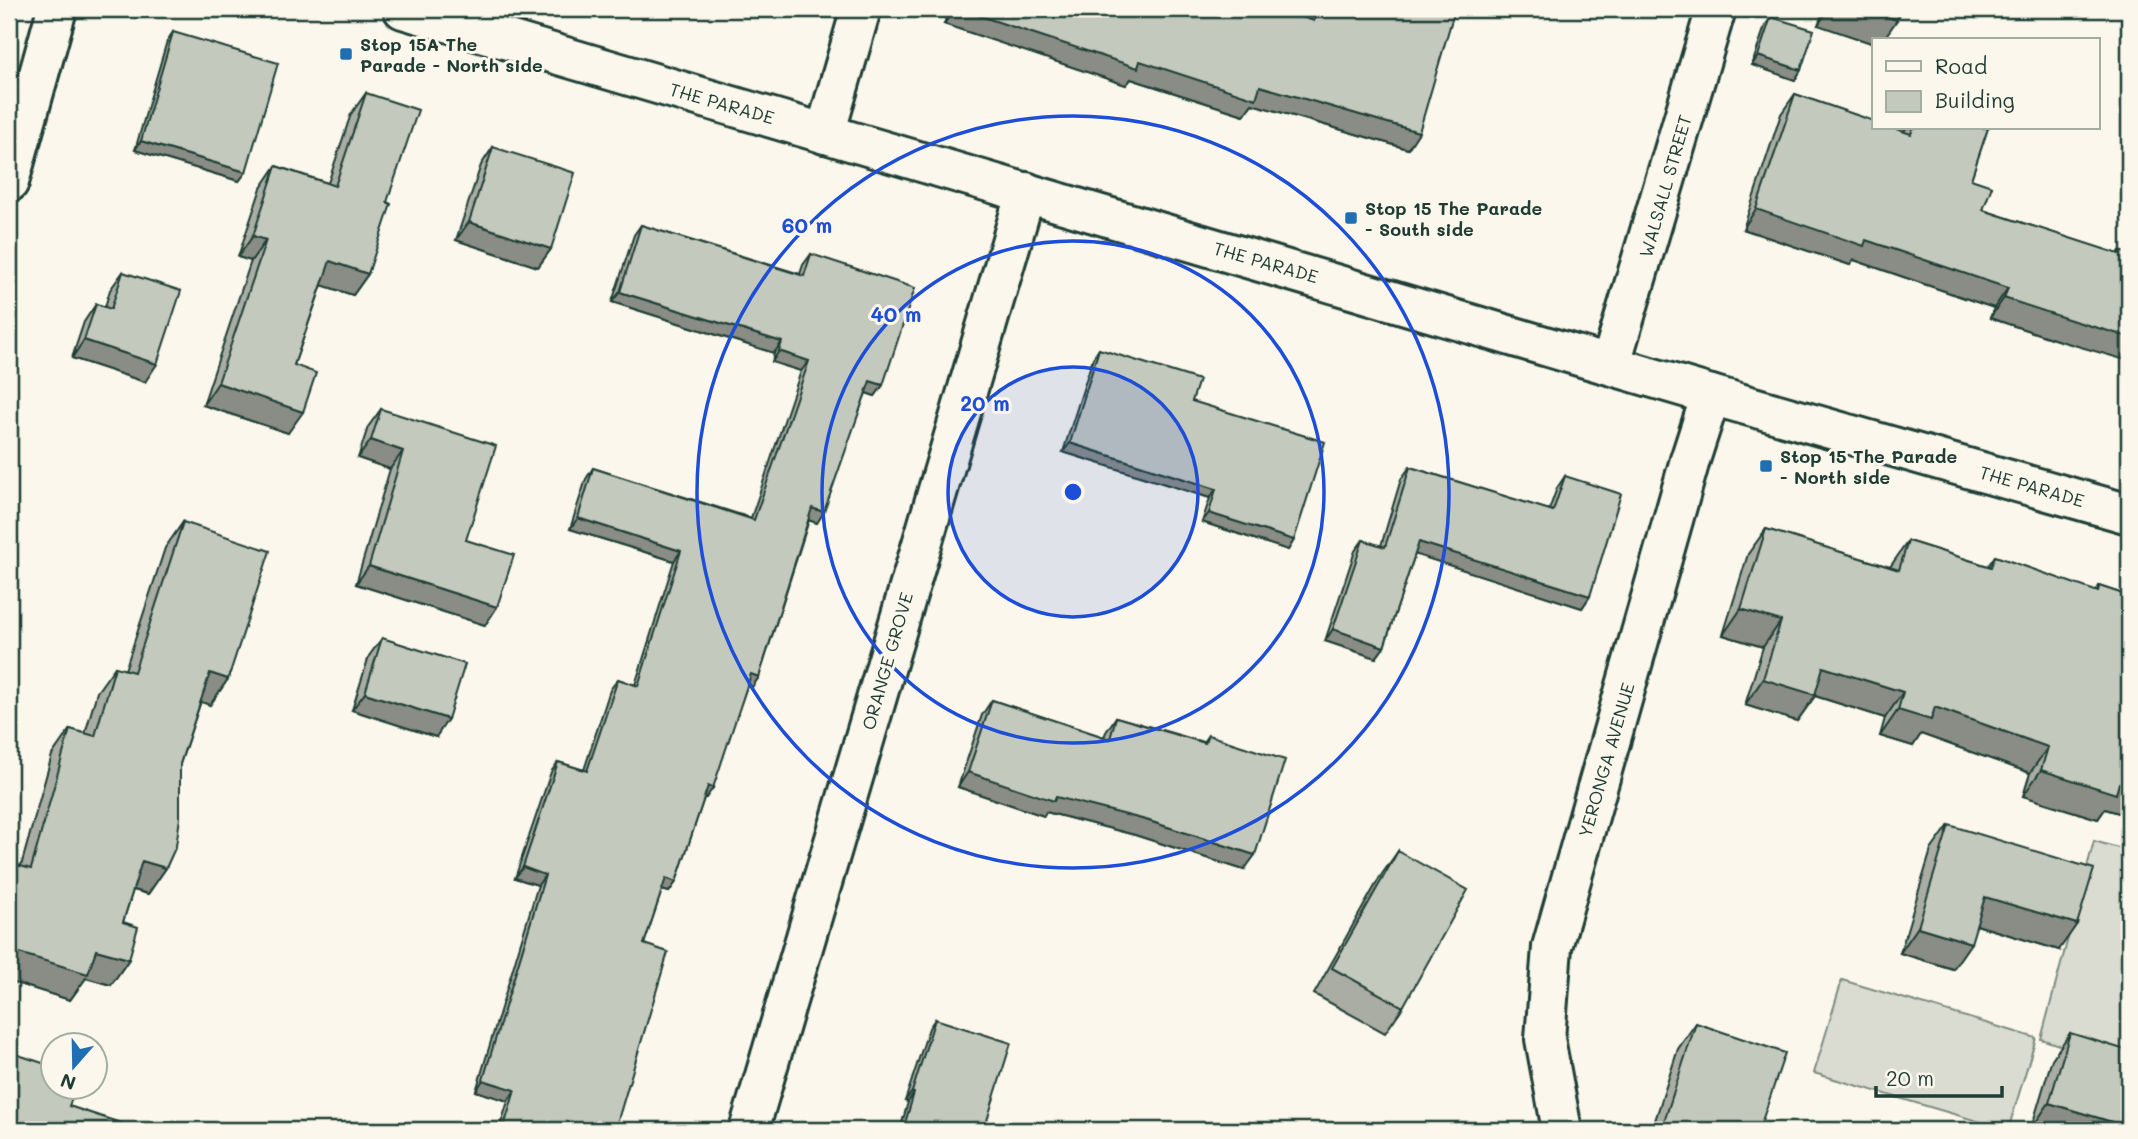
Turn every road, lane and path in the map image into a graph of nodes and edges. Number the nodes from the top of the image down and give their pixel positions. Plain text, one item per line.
1 (57, 9) edge
2 (403, 9) edge
3 (861, 9) edge
4 (1716, 9) edge
5 (825, 134) junction
6 (9, 182) edge
7 (1026, 192) junction
8 (1612, 363) junction
9 (1711, 395) junction
10 (2129, 514) edge
11 (749, 1130) edge
12 (1562, 1130) edge

1 - 6 street
2 - 5 street, THE PARADE
3 - 5 street
4 - 8 street, WALSALL STREET
5 - 7 street, THE PARADE
7 - 8 street, THE PARADE
7 - 11 street, ORANGE GROVE
8 - 9 street, THE PARADE
9 - 10 street, THE PARADE
9 - 12 street, YERONGA AVENUE

